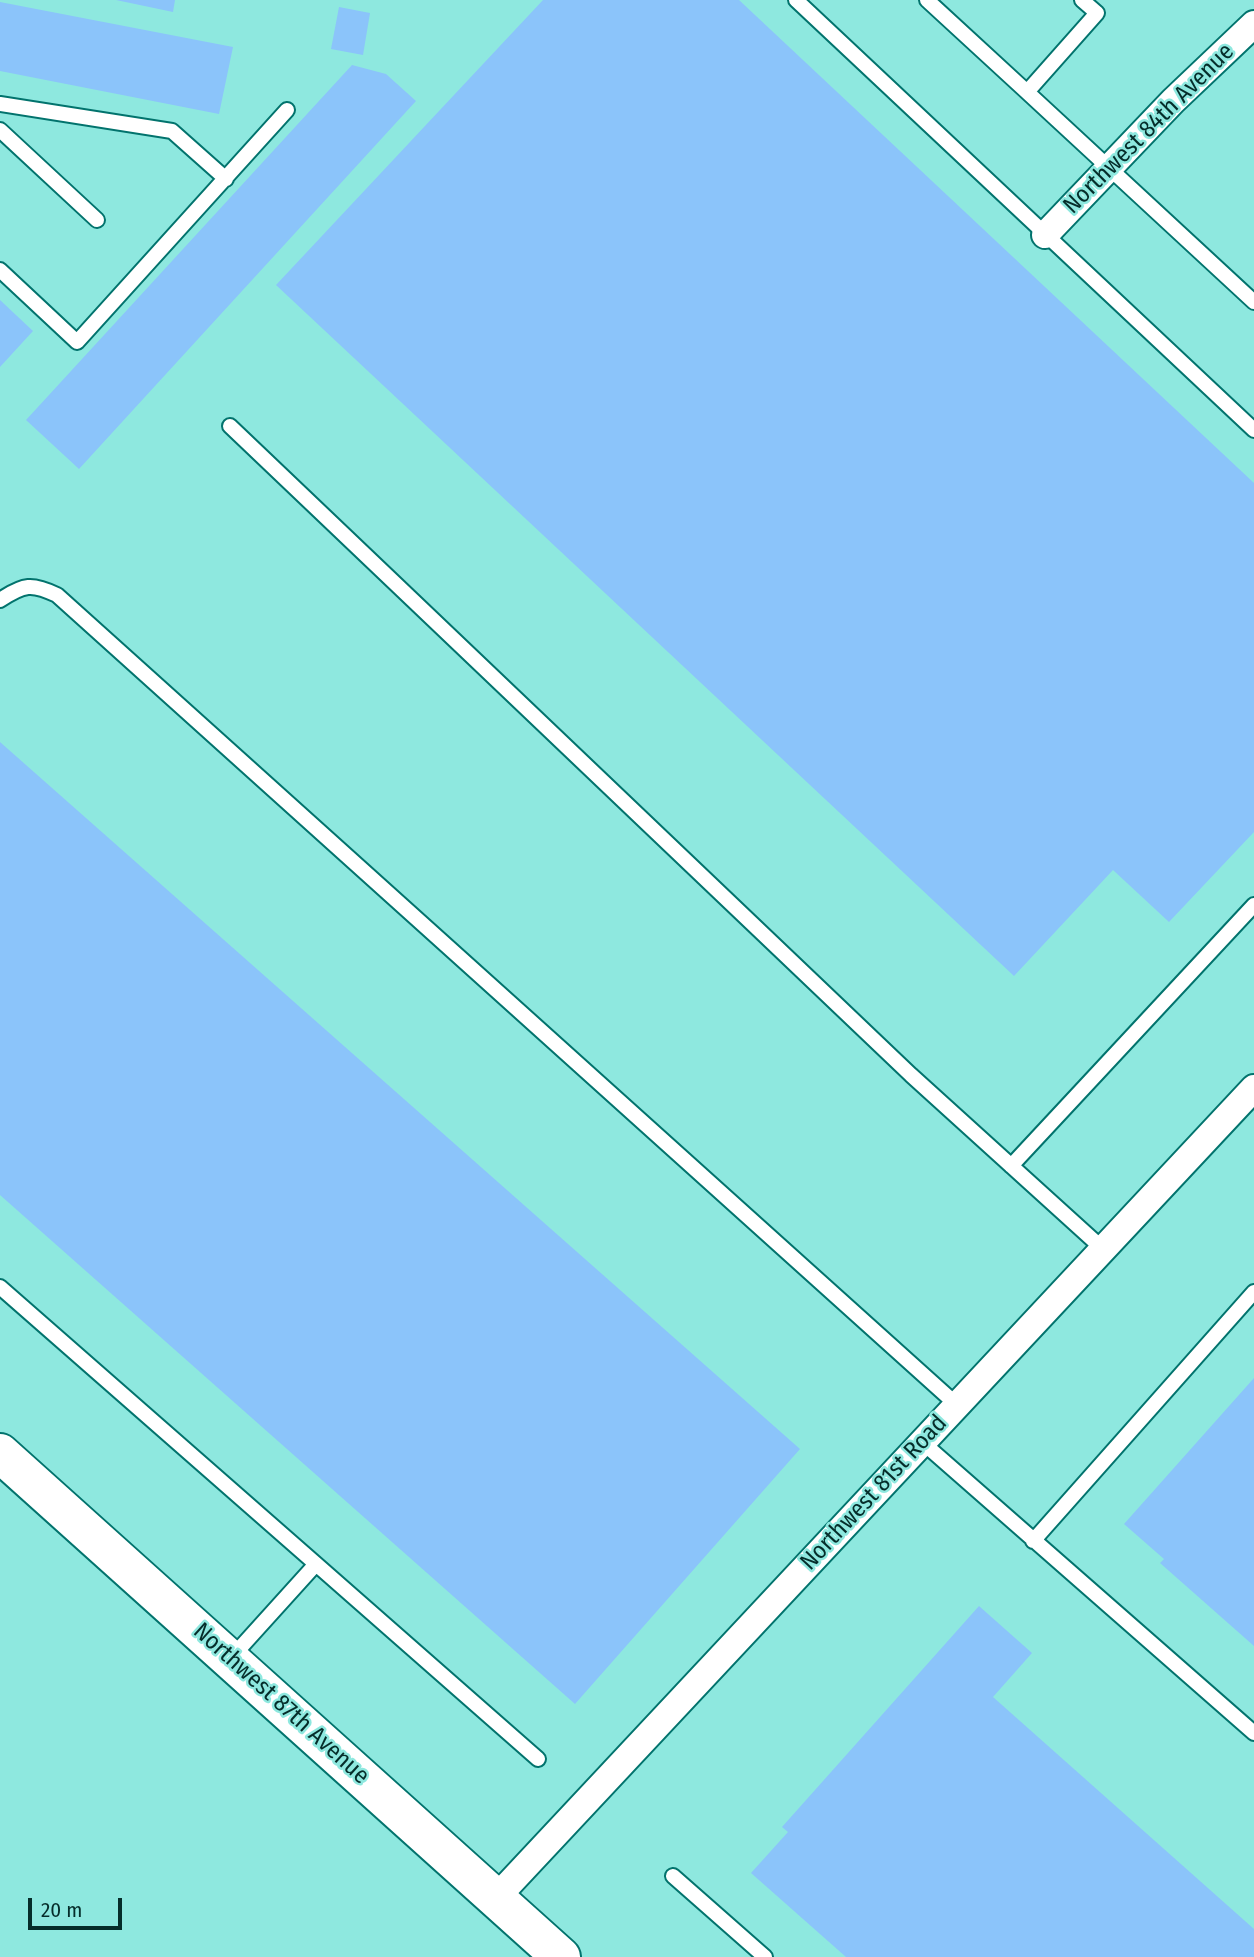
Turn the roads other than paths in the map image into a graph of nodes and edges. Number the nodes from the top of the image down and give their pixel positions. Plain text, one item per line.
1 (796, 0) edge
2 (927, 0) edge
3 (1082, 0) edge
4 (1254, 24) edge
5 (1027, 92) junction
6 (0, 104) edge
7 (287, 110) dead end
8 (0, 130) edge
9 (1107, 168) junction
10 (226, 179) junction
11 (97, 219) dead end
12 (1045, 235) junction
13 (0, 270) edge
14 (1254, 302) edge
15 (230, 426) dead end
16 (1254, 430) edge
17 (0, 600) edge
18 (1254, 905) edge
19 (1254, 1088) edge
20 (1011, 1166) junction
21 (1103, 1249) junction
22 (0, 1287) edge
23 (1254, 1292) edge
24 (957, 1405) junction
25 (922, 1443) junction
26 (0, 1453) edge
27 (1033, 1541) junction
28 (316, 1564) junction
29 (231, 1658) junction
30 (1254, 1733) edge
31 (538, 1759) dead end
32 (673, 1876) dead end
33 (495, 1899) junction
34 (561, 1957) edge
35 (765, 1957) edge

1 - 12 lane
2 - 5 lane
3 - 5 lane
4 - 9 street, Northwest 84th Avenue
5 - 9 lane
6 - 10 lane
7 - 10 lane
8 - 11 lane
9 - 12 street, Northwest 84th Avenue
9 - 14 lane
10 - 13 lane
12 - 16 lane
15 - 20 lane
17 - 24 lane
18 - 20 lane
19 - 21 street, Northwest 81st Road
20 - 21 lane
21 - 24 street, Northwest 81st Road
22 - 28 lane
23 - 27 lane
24 - 25 street, Northwest 81st Road
25 - 27 lane
25 - 33 street, Northwest 81st Road
26 - 29 main road, Northwest 87th Avenue
27 - 30 lane
28 - 29 lane
28 - 31 lane
29 - 33 main road, Northwest 87th Avenue
32 - 35 lane
33 - 34 main road, Northwest 87th Avenue

